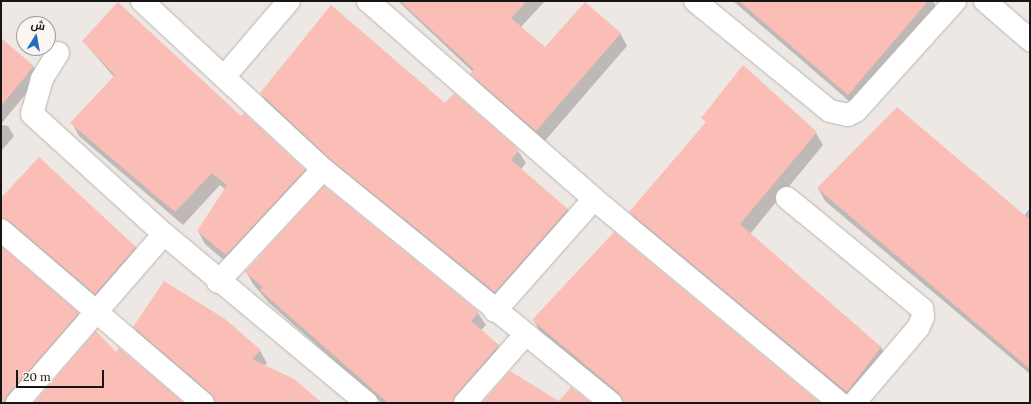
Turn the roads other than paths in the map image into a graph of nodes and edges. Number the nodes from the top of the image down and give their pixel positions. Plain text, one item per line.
1 (142, 1) edge
2 (289, 1) edge
3 (368, 1) edge
4 (695, 1) edge
5 (955, 1) edge
6 (985, 1) edge
7 (1030, 40) edge
8 (58, 53) dead end
9 (224, 77) junction
10 (323, 169) junction
11 (787, 198) dead end
12 (594, 199) junction
13 (1, 230) edge
14 (164, 234) junction
15 (218, 282) junction
16 (496, 311) junction
17 (96, 312) junction
18 (525, 335) junction
19 (18, 403) edge
20 (203, 403) edge
21 (367, 403) edge
22 (465, 403) edge
23 (611, 403) edge
24 (840, 403) edge
25 (854, 403) edge

1 - 9 street
2 - 9 street
3 - 12 street
4 - 5 street
6 - 7 street
8 - 14 street
9 - 10 street
10 - 15 street
10 - 16 street
11 - 25 street
12 - 16 street
12 - 24 street
13 - 17 street
14 - 15 street
14 - 17 street
15 - 21 street
16 - 18 street
17 - 19 street
17 - 20 street
18 - 22 street
18 - 23 street

